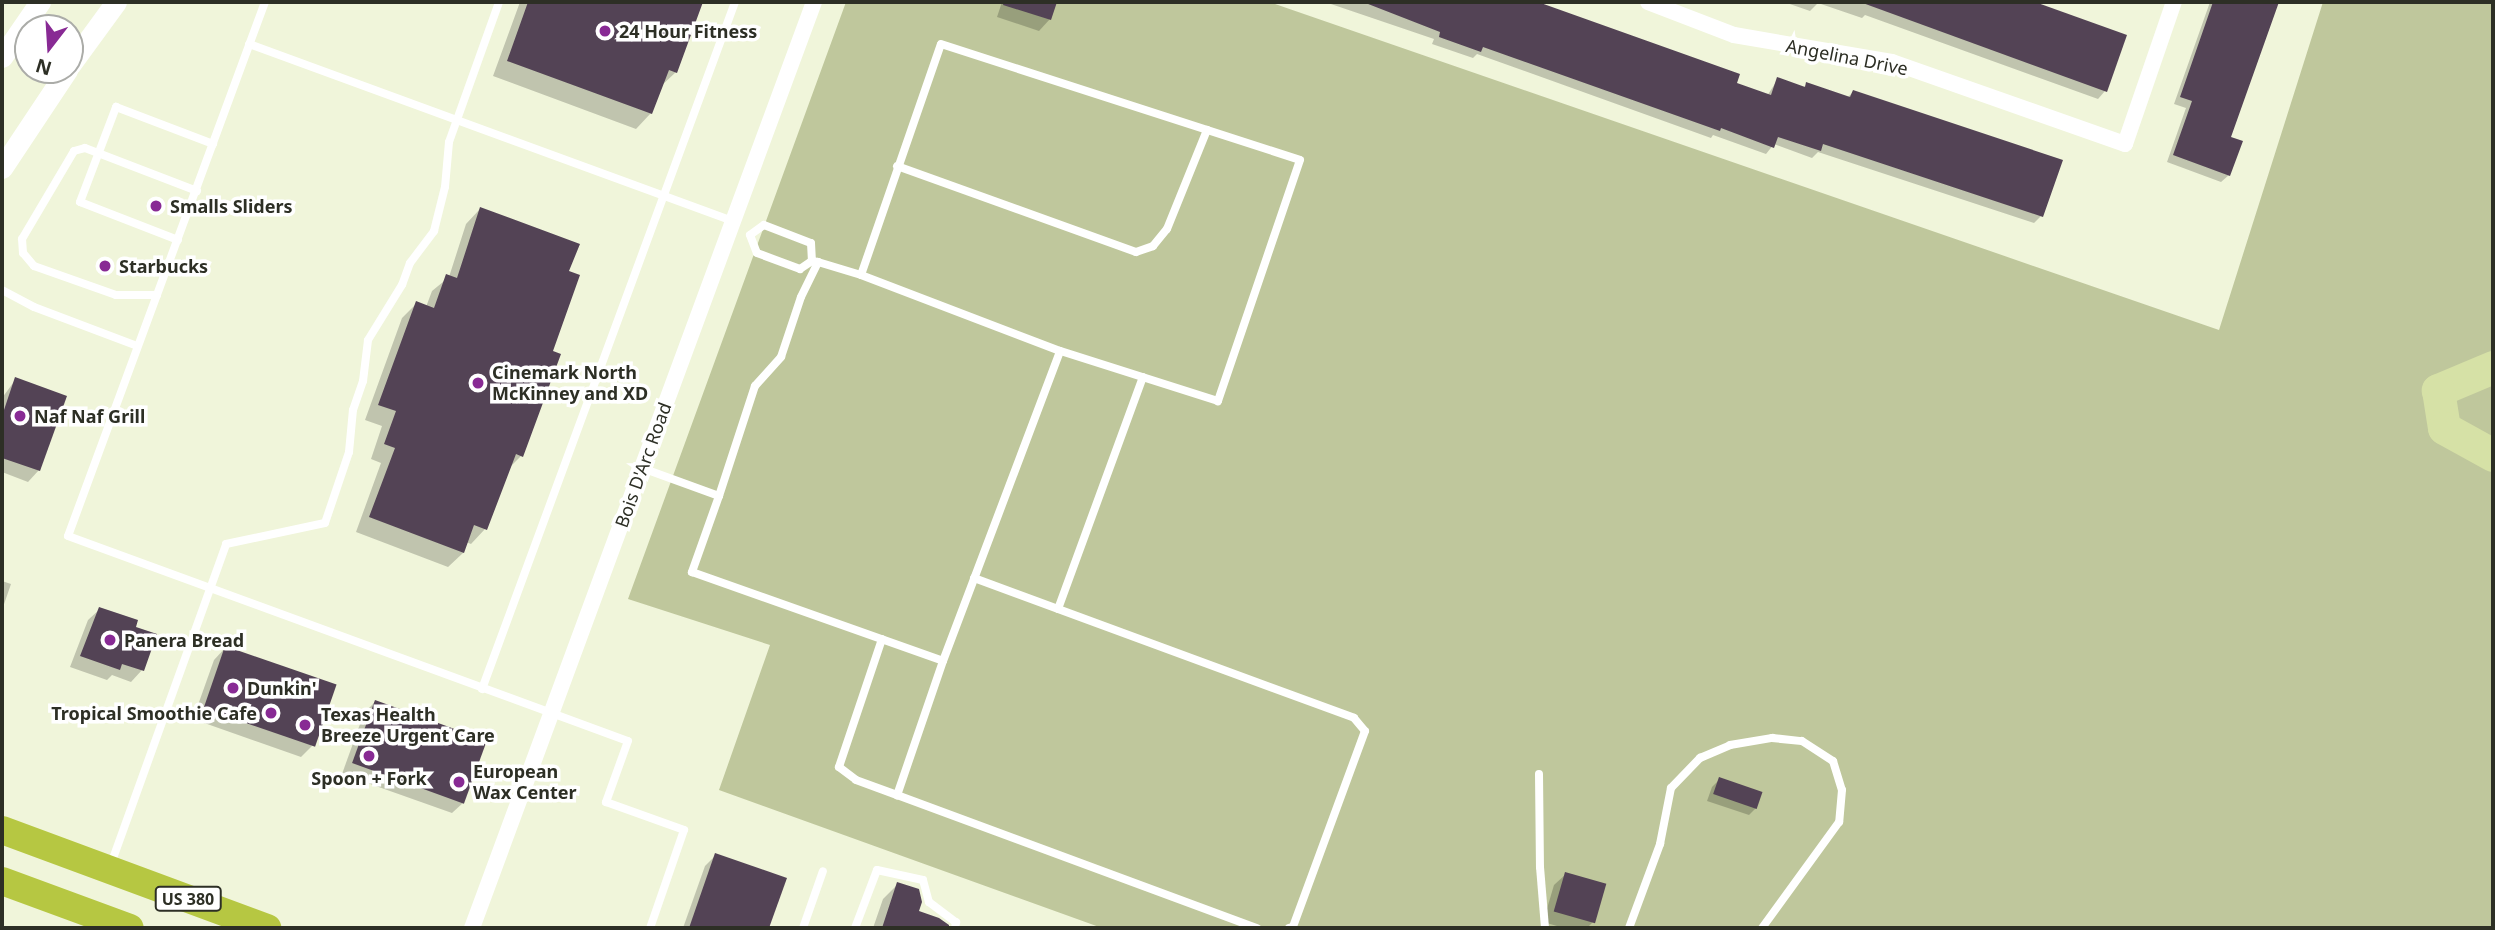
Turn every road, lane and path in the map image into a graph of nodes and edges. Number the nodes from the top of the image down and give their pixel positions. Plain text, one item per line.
1 (40, 2) edge
2 (116, 2) edge
3 (265, 2) edge
4 (499, 2) edge
5 (735, 2) edge
6 (814, 2) edge
7 (1648, 2) edge
8 (2174, 2) edge
9 (249, 44) junction
10 (84, 46) edge
11 (2, 57) edge
12 (57, 84) edge
13 (457, 118) junction
14 (1207, 130) junction
15 (213, 144) junction
16 (98, 153) junction
17 (897, 166) junction
18 (2, 168) edge
19 (197, 191) junction
20 (663, 195) junction
21 (732, 225) junction
22 (750, 235) junction
23 (178, 240) junction
24 (815, 262) junction
25 (861, 275) junction
26 (2, 290) edge
27 (157, 295) junction
28 (137, 346) junction
29 (1060, 351) junction
30 (1143, 377) junction
31 (642, 468) junction
32 (719, 496) junction
33 (974, 578) junction
34 (210, 588) junction
35 (1058, 608) junction
36 (882, 639) junction
37 (943, 661) junction
38 (482, 689) junction
39 (551, 714) junction
40 (1539, 774) dead end
41 (897, 795) junction
42 (2, 830) edge
43 (109, 870) junction
44 (823, 871) dead end
45 (2, 881) edge
46 (130, 928) edge
47 (267, 928) edge
48 (472, 928) edge
49 (650, 928) edge
50 (803, 928) edge
51 (855, 928) edge
52 (955, 928) edge
53 (1257, 928) edge
54 (1289, 928) edge
55 (1545, 928) edge
56 (1629, 928) edge
57 (1762, 928) edge

1 - 11 main road
2 - 10 main road
3 - 9 lane
4 - 13 lane
5 - 20 lane
6 - 21 street, Bois D'Arc Road
7 - 8 street, Angelina Drive
9 - 13 lane
9 - 15 lane
12 - 18 main road
13 - 20 lane
13 - 34 lane
14 - 17 lane
14 - 17 lane
14 - 30 lane
15 - 16 lane
15 - 19 lane
16 - 19 lane
16 - 23 lane
16 - 27 lane
17 - 25 lane
19 - 23 lane
20 - 21 lane
20 - 38 lane
21 - 22 lane
21 - 31 street, Bois D'Arc Road
22 - 24 lane
22 - 24 lane
23 - 27 lane
24 - 25 lane
24 - 32 lane
25 - 29 lane
26 - 28 lane
27 - 28 lane
28 - 34 lane
29 - 30 lane
29 - 33 lane
30 - 35 lane
31 - 32 lane
31 - 39 street, Bois D'Arc Road
32 - 36 lane
33 - 35 lane
33 - 37 lane
34 - 38 lane
34 - 43 lane
35 - 54 lane
36 - 37 lane
36 - 41 lane
37 - 41 lane
38 - 39 lane
39 - 48 street, Bois D'Arc Road
39 - 49 lane
40 - 55 lane
41 - 53 lane
42 - 43 highway, US 380
43 - 47 highway, US 380
44 - 50 lane
45 - 46 highway
51 - 52 lane
56 - 57 lane

